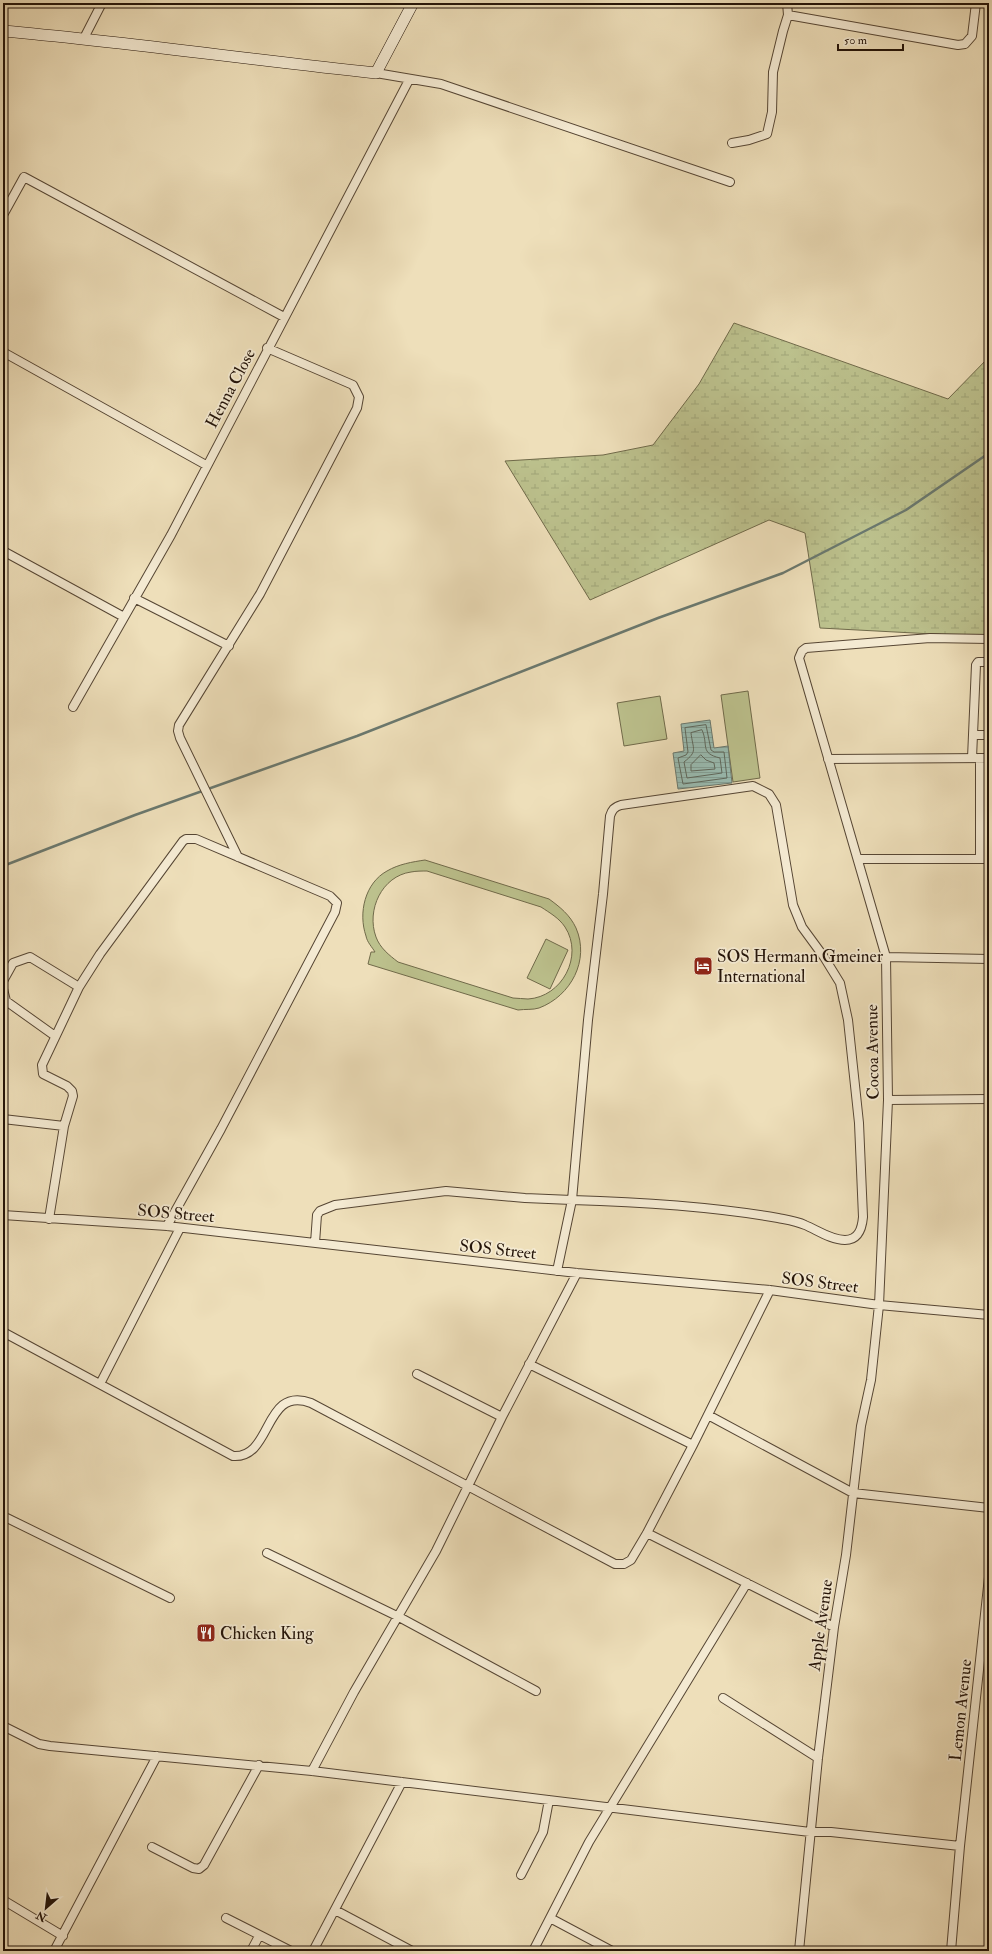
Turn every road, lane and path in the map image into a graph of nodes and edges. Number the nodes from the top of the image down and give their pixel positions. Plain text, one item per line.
1 (102, 3) edge
2 (413, 3) edge
3 (787, 3) edge
4 (976, 3) edge
5 (788, 15) junction
6 (3, 31) edge
7 (84, 38) junction
8 (376, 73) junction
9 (409, 80) junction
10 (732, 143) dead end
11 (730, 182) dead end
12 (3, 215) edge
13 (284, 317) junction
14 (268, 348) junction
15 (3, 352) edge
16 (206, 465) junction
17 (3, 551) edge
18 (134, 598) junction
19 (124, 617) junction
20 (989, 639) edge
21 (229, 646) junction
22 (989, 662) edge
23 (73, 708) dead end
24 (989, 734) edge
25 (973, 735) junction
26 (976, 758) junction
27 (989, 758) edge
28 (828, 760) junction
29 (238, 857) junction
30 (858, 859) junction
31 (980, 859) junction
32 (989, 859) edge
33 (886, 957) junction
34 (989, 959) edge
35 (3, 981) edge
36 (79, 987) junction
37 (3, 989) edge
38 (55, 1036) junction
39 (989, 1099) edge
40 (888, 1100) junction
41 (3, 1119) edge
42 (64, 1126) junction
43 (572, 1200) junction
44 (3, 1215) edge
45 (49, 1220) junction
46 (167, 1226) junction
47 (180, 1228) junction
48 (315, 1243) junction
49 (558, 1271) junction
50 (577, 1273) junction
51 (770, 1290) junction
52 (879, 1304) junction
53 (989, 1315) edge
54 (3, 1332) edge
55 (529, 1364) junction
56 (417, 1374) dead end
57 (100, 1384) junction
58 (708, 1414) junction
59 (502, 1417) junction
60 (693, 1446) junction
61 (469, 1485) junction
62 (853, 1493) junction
63 (989, 1508) edge
64 (4, 1520) edge
65 (647, 1532) junction
66 (267, 1553) dead end
67 (989, 1577) edge
68 (748, 1583) junction
69 (170, 1598) dead end
70 (399, 1617) junction
71 (834, 1627) junction
72 (536, 1691) dead end
73 (723, 1698) dead end
74 (3, 1726) edge
75 (157, 1756) junction
76 (818, 1758) junction
77 (259, 1765) junction
78 (312, 1771) junction
79 (402, 1782) junction
80 (549, 1800) junction
81 (611, 1808) junction
82 (810, 1832) junction
83 (960, 1846) junction
84 (152, 1847) dead end
85 (521, 1875) dead end
86 (3, 1900) edge
87 (335, 1910) junction
88 (226, 1918) dead end
89 (550, 1918) junction
90 (62, 1936) junction
91 (259, 1936) junction
92 (54, 1951) edge
93 (251, 1951) edge
94 (291, 1951) edge
95 (313, 1951) edge
96 (412, 1951) edge
97 (533, 1951) edge
98 (612, 1951) edge
99 (799, 1951) edge
100 (951, 1951) edge

1 - 7 street
2 - 8 street
3 - 5 street
4 - 5 street
5 - 10 street
6 - 7 street
7 - 8 street
8 - 9 street
9 - 11 street
9 - 13 street, Henna Close
12 - 13 street
13 - 14 street, Henna Close
14 - 16 street, Henna Close
14 - 21 street
15 - 16 street
16 - 18 street, Henna Close
17 - 19 street
18 - 19 street, Henna Close
18 - 21 street
19 - 23 street, Henna Close
20 - 28 street, Cocoa Avenue
21 - 29 street
22 - 25 street
24 - 25 street
25 - 26 street
26 - 27 street
26 - 28 street
26 - 31 street
28 - 30 street, Cocoa Avenue
29 - 36 street
29 - 46 street
30 - 31 street
30 - 33 street, Cocoa Avenue
31 - 32 street
33 - 34 street
33 - 40 street, Cocoa Avenue
35 - 36 street
36 - 38 street
37 - 38 street
38 - 42 street
39 - 40 street
40 - 52 street, Cocoa Avenue
41 - 42 street
42 - 45 street
43 - 43 street
43 - 48 street
43 - 49 street
44 - 45 street, SOS Street
45 - 46 street, SOS Street
46 - 47 street, SOS Street
47 - 48 street, SOS Street
47 - 57 street
48 - 49 street, SOS Street
49 - 50 street, SOS Street
50 - 51 street, SOS Street
50 - 55 street
51 - 52 street, SOS Street
51 - 58 street
52 - 53 street, SOS Street
52 - 62 street, Apple Avenue
54 - 57 street
55 - 59 street
55 - 60 street
56 - 59 street
57 - 61 street
58 - 60 street
58 - 62 street
59 - 61 street
60 - 65 street
61 - 65 street
61 - 70 street
62 - 63 street
62 - 71 street, Apple Avenue
64 - 69 street
65 - 68 street
66 - 70 street
67 - 83 street, Lemon Avenue
68 - 71 street
68 - 81 street
70 - 72 street
70 - 78 street
71 - 76 street, Apple Avenue
73 - 76 street
74 - 75 street
75 - 77 street
75 - 90 street
76 - 82 street, Apple Avenue
77 - 78 street
77 - 84 street
78 - 79 street
79 - 80 street
79 - 87 street
80 - 81 street
80 - 85 street
81 - 82 street
81 - 89 street
82 - 83 street
82 - 99 street, Apple Avenue
83 - 100 street, Lemon Avenue
86 - 90 street
87 - 95 street
87 - 96 street
88 - 91 street
89 - 97 street
89 - 98 street
90 - 92 street
91 - 93 street
91 - 94 street

